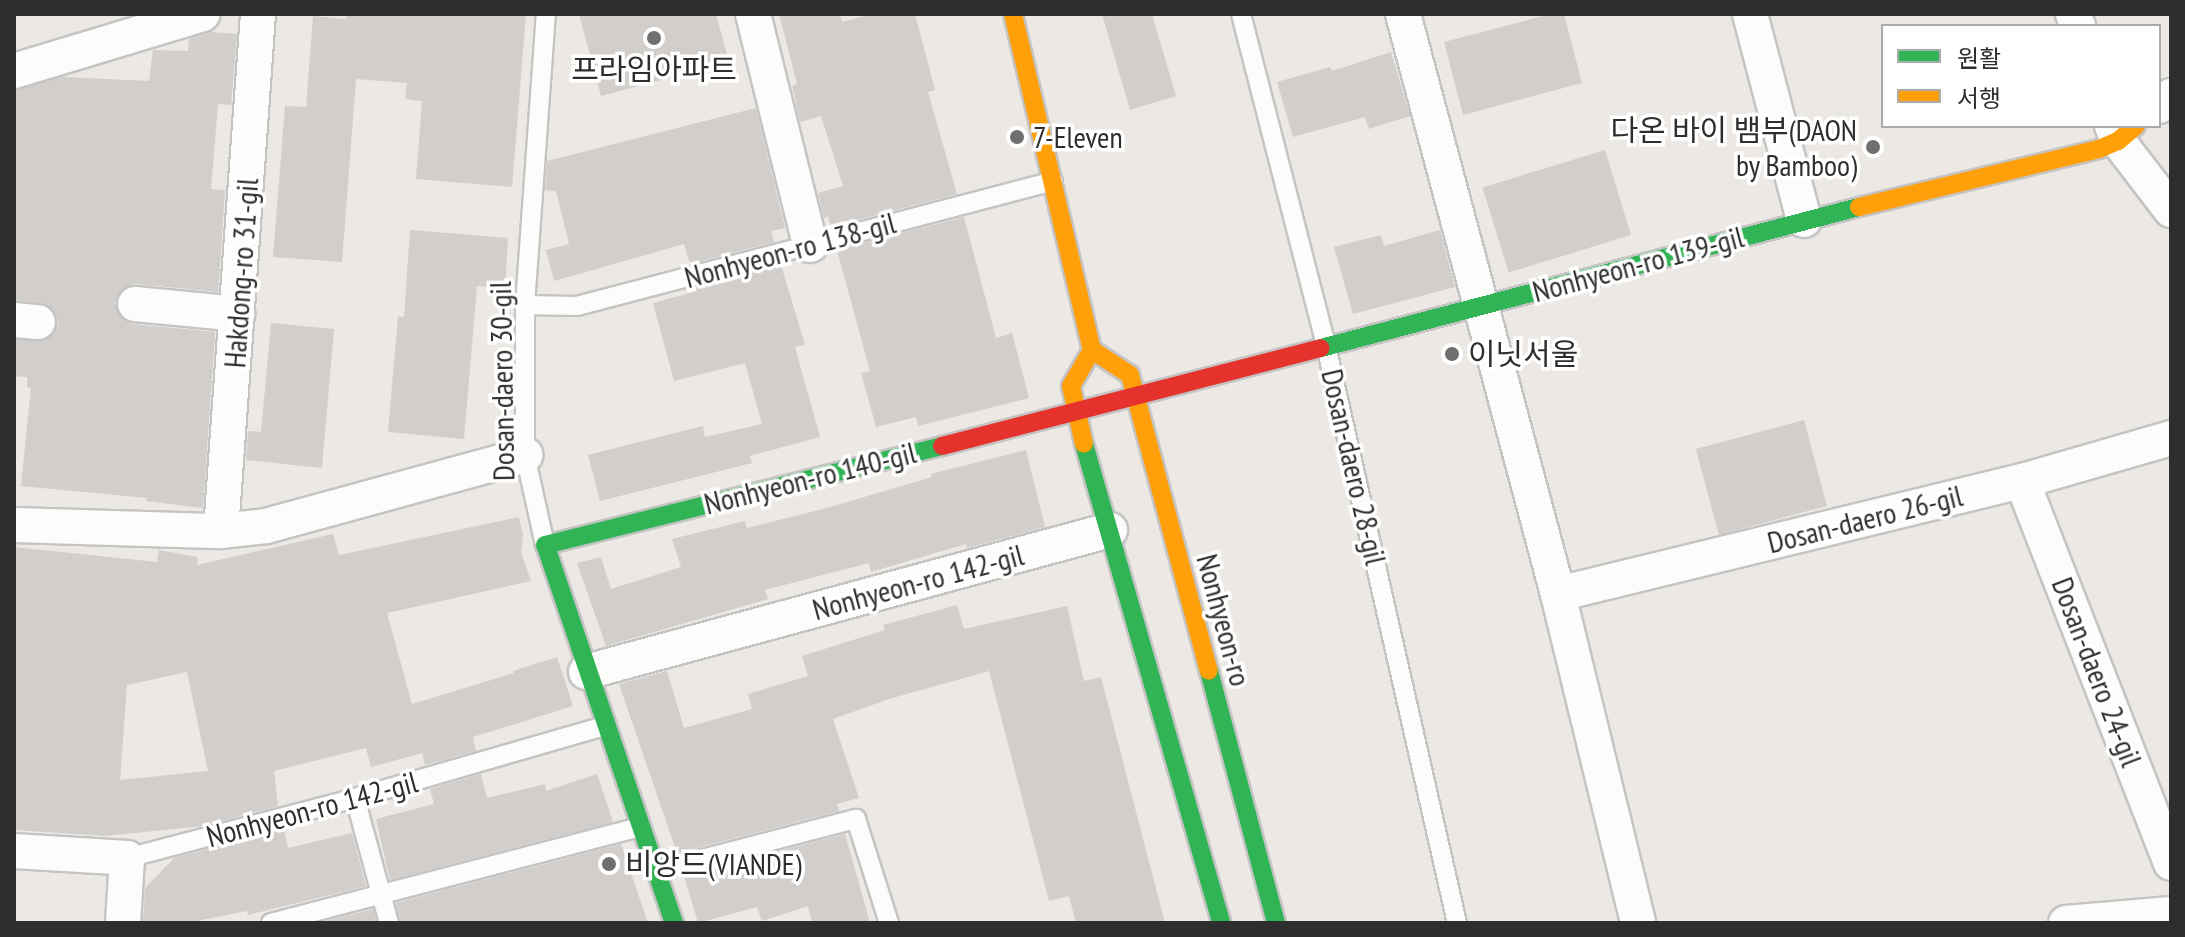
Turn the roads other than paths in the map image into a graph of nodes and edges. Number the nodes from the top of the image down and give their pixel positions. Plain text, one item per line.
1 (203, 14) edge
2 (258, 14) edge
3 (546, 14) edge
4 (753, 14) edge
5 (1013, 14) edge
6 (1241, 14) edge
7 (1403, 14) edge
8 (1750, 14) edge
9 (14, 71) edge
10 (2122, 131) edge
11 (1053, 181) junction
12 (2171, 210) edge
13 (1804, 220) junction
14 (810, 245) junction
15 (135, 304) dead end
16 (525, 305) junction
17 (1481, 305) junction
18 (238, 314) junction
19 (1326, 346) junction
20 (1092, 350) junction
21 (1136, 397) junction
22 (1075, 411) junction
23 (2171, 438) edge
24 (525, 455) junction
25 (2022, 481) junction
26 (14, 525) edge
27 (1110, 530) junction
28 (221, 531) junction
29 (545, 545) junction
30 (1558, 594) junction
31 (586, 672) junction
32 (605, 726) junction
33 (355, 798) junction
34 (640, 827) junction
35 (14, 851) edge
36 (127, 858) junction
37 (2171, 863) edge
38 (656, 871) junction
39 (381, 893) junction
40 (2171, 914) edge
41 (123, 923) edge
42 (271, 923) edge
43 (389, 923) edge
44 (674, 923) edge
45 (889, 923) edge
46 (1221, 923) edge
47 (1276, 923) edge
48 (1457, 923) edge
49 (1638, 923) edge
50 (2066, 923) edge

1 - 9 street
2 - 18 street, Hakdong-ro 31-gil
3 - 16 lane, Dosan-daero 30-gil
4 - 14 street
5 - 11 street
6 - 19 lane, Dosan-daero 28-gil
7 - 17 street
8 - 13 street
10 - 12 street
10 - 13 street, Nonhyeon-ro 139-gil
11 - 14 lane, Nonhyeon-ro 138-gil
11 - 20 street
13 - 17 street, Nonhyeon-ro 139-gil
14 - 16 lane, Nonhyeon-ro 138-gil
15 - 18 street
16 - 24 lane, Dosan-daero 30-gil
17 - 19 street, Nonhyeon-ro 139-gil
17 - 30 street
18 - 28 street, Hakdong-ro 31-gil
19 - 21 street, Nonhyeon-ro 139-gil
19 - 48 lane, Dosan-daero 28-gil
20 - 21 street, Nonhyeon-ro
20 - 22 street
21 - 22 street, Nonhyeon-ro 140-gil
21 - 47 street, Nonhyeon-ro
22 - 27 street
22 - 29 street, Nonhyeon-ro 140-gil
23 - 25 street, Dosan-daero 26-gil
24 - 28 street
24 - 29 lane, Dosan-daero 30-gil
25 - 30 street, Dosan-daero 26-gil
25 - 37 street, Dosan-daero 24-gil
26 - 28 street
27 - 31 street, Nonhyeon-ro 142-gil
27 - 46 street
29 - 31 street, Dosan-daero 30-gil
30 - 49 street
31 - 32 street, Dosan-daero 30-gil
32 - 33 lane, Nonhyeon-ro 142-gil
32 - 34 street, Dosan-daero 30-gil
33 - 36 lane, Nonhyeon-ro 142-gil
33 - 39 lane
34 - 38 street, Dosan-daero 30-gil
34 - 39 lane
35 - 36 street, Nonhyeon-ro 142-gil
36 - 41 street
38 - 44 street, Dosan-daero 30-gil
38 - 45 lane
39 - 42 lane
39 - 43 lane
40 - 50 street

